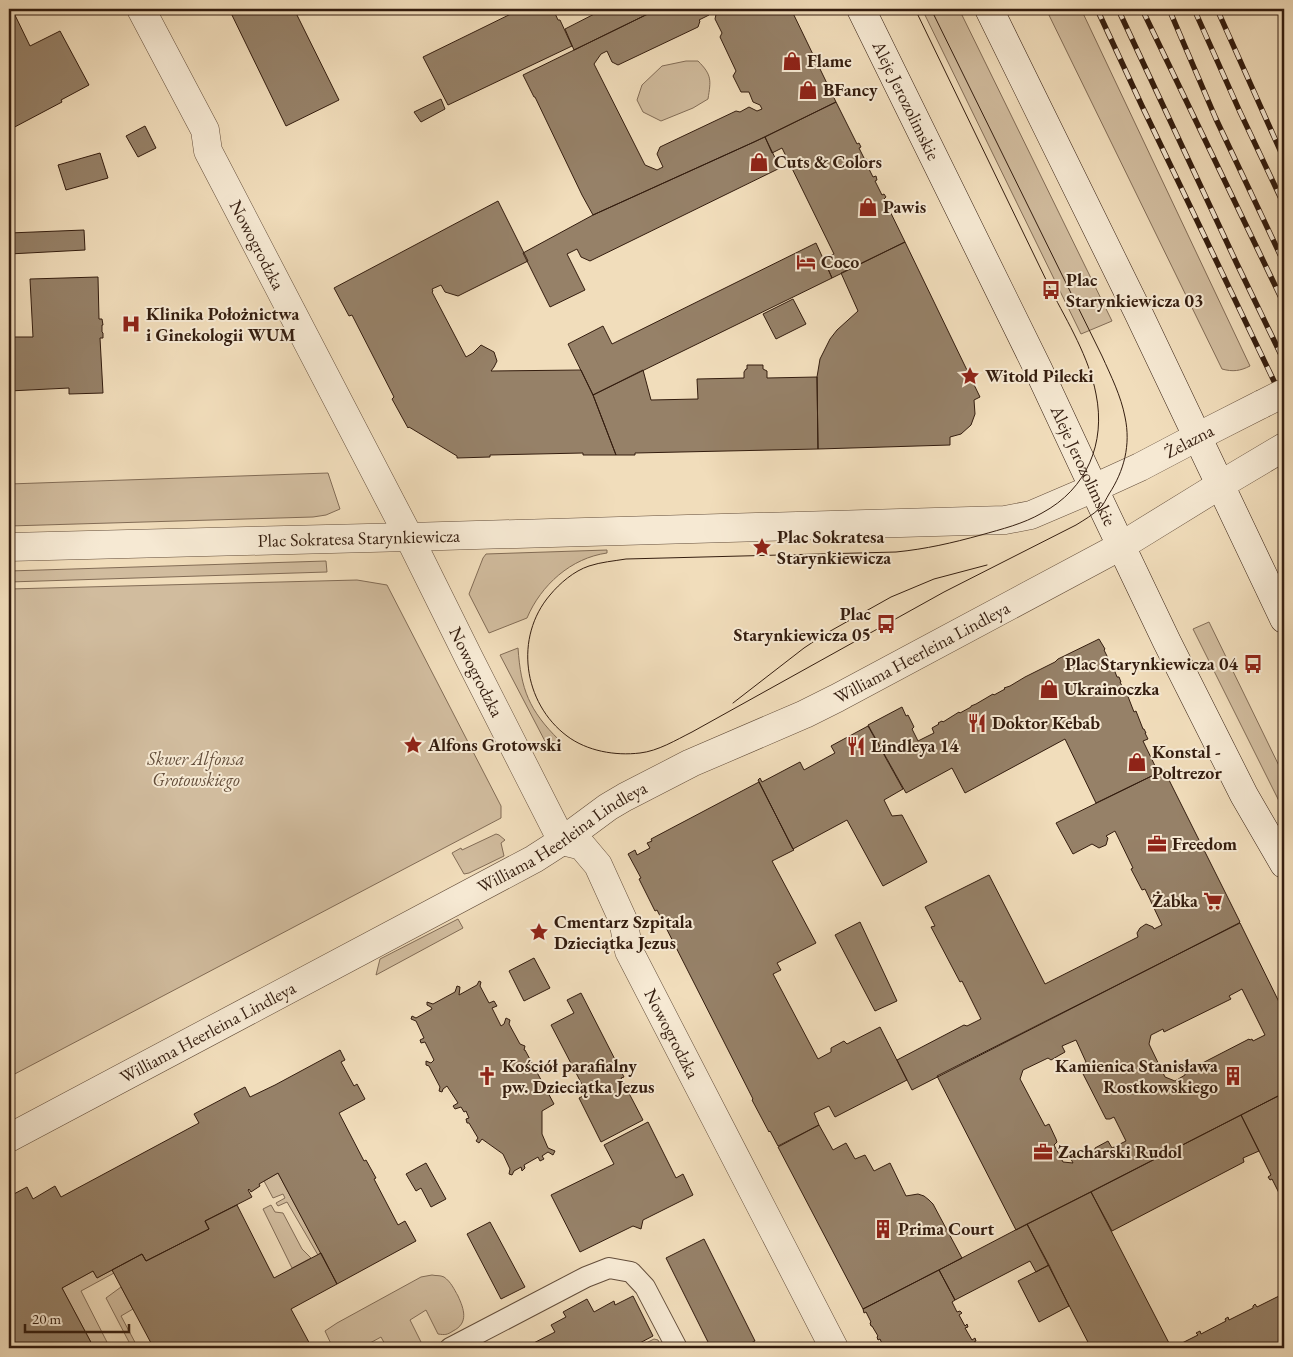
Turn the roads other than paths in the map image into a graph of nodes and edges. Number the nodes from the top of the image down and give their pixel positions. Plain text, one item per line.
1 (142, 9) edge
2 (861, 9) edge
3 (989, 9) edge
4 (1273, 399) edge
5 (1197, 436) junction
6 (1284, 447) edge
7 (1220, 485) junction
8 (1094, 488) junction
9 (408, 537) junction
10 (1124, 538) junction
11 (9, 547) edge
12 (1284, 619) edge
13 (562, 841) junction
14 (1284, 864) edge
15 (9, 1138) edge
16 (450, 1348) edge
17 (677, 1348) edge
18 (834, 1348) edge

1 - 9 street, Nowogrodzka
2 - 8 street, Aleje Jerozolimskie
3 - 5 street
4 - 5 street, Żelazna
5 - 7 street
5 - 8 street, Żelazna
6 - 7 street
7 - 10 street
7 - 12 street
8 - 9 street, Plac Sokratesa Starynkiewicza
8 - 10 street, Aleje Jerozolimskie
9 - 11 street, Plac Sokratesa Starynkiewicza
9 - 13 street, Nowogrodzka
10 - 13 street, Williama Heerleina Lindleya
10 - 14 street, Aleje Jerozolimskie
13 - 15 street, Williama Heerleina Lindleya
13 - 18 street, Nowogrodzka
16 - 17 lane

